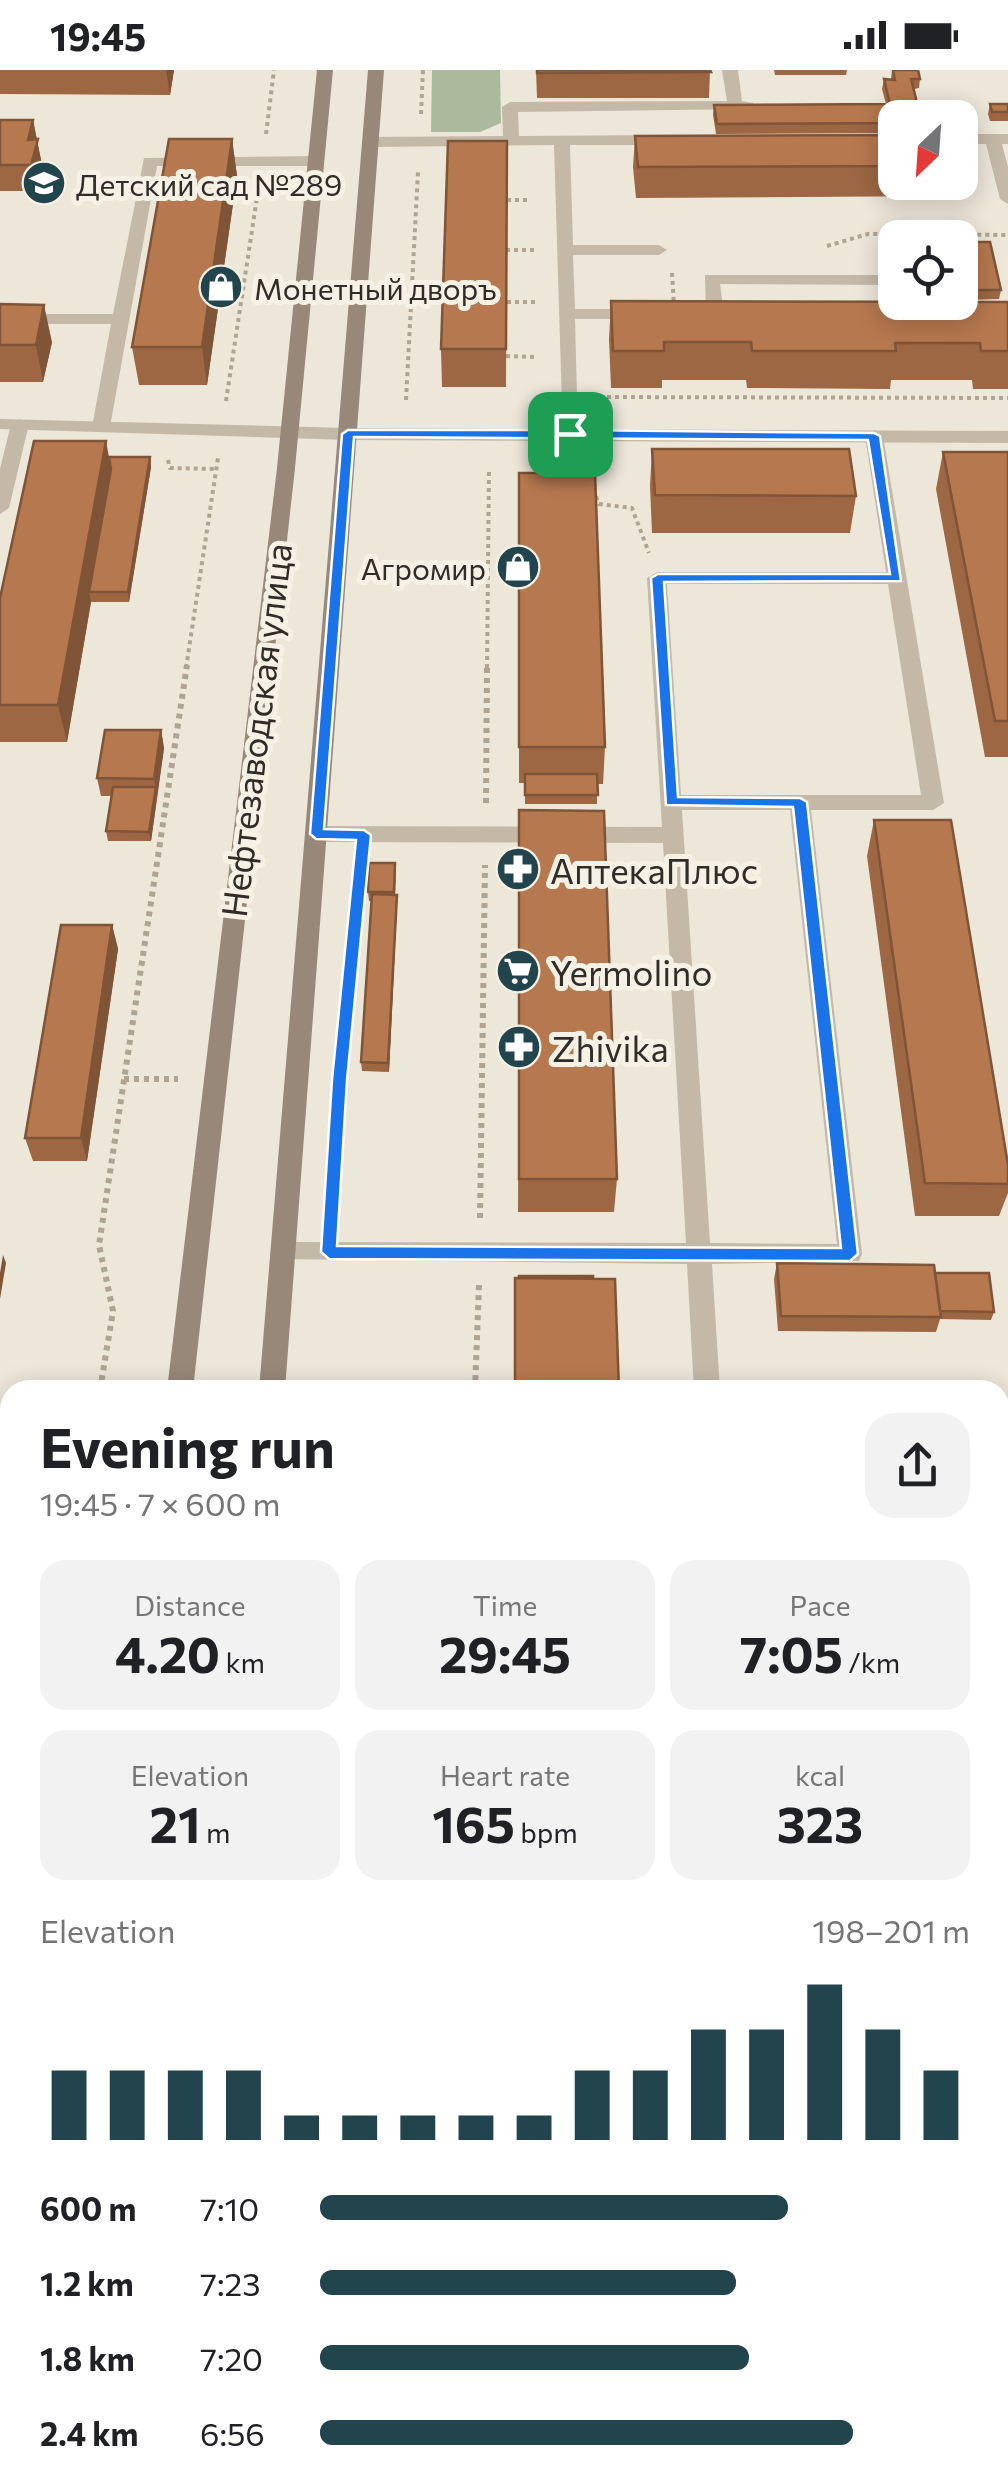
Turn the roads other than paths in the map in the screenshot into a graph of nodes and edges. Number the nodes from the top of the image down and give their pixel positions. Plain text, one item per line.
1 (325, 70) edge
2 (376, 70) edge
3 (730, 70) edge
4 (735, 106) junction
5 (770, 106) edge
6 (1000, 139) edge
7 (688, 140) edge
8 (511, 141) junction
9 (562, 141) junction
10 (371, 142) junction
11 (316, 161) junction
12 (1008, 199) edge
13 (564, 250) junction
14 (659, 250) dead end
15 (878, 280) edge
16 (566, 314) junction
17 (657, 314) edge
18 (695, 314) edge
19 (715, 314) junction
20 (734, 314) edge
21 (0, 319) edge
22 (121, 319) junction
23 (10, 424) edge
24 (101, 427) junction
25 (288, 432) junction
26 (348, 434) junction
27 (570, 434) junction
28 (874, 436) junction
29 (1008, 437) edge
30 (0, 508) edge
31 (897, 578) junction
32 (671, 802) junction
33 (800, 802) junction
34 (316, 834) junction
35 (673, 835) junction
36 (284, 1252) junction
37 (698, 1254) junction
38 (181, 1380) edge
39 (273, 1380) edge
40 (706, 1380) edge

1 - 11 main road, Нефтезаводская улица
2 - 10 main road, Нефтезаводская улица
3 - 4 street
4 - 5 street
4 - 8 street
6 - 12 street
7 - 9 street
8 - 9 street
8 - 10 street
9 - 13 street
10 - 26 main road, Нефтезаводская улица
11 - 22 street
11 - 25 main road, Нефтезаводская улица
13 - 14 street
13 - 16 street
15 - 19 street
16 - 17 street
16 - 27 street
18 - 19 street
19 - 20 street
21 - 22 street
22 - 24 street
23 - 24 street
23 - 30 street
24 - 25 street
25 - 26 street
25 - 38 main road, Нефтезаводская улица
26 - 27 street
26 - 34 main road, Нефтезаводская улица
27 - 28 street
28 - 29 street
28 - 31 street
31 - 32 street
31 - 33 street
32 - 33 street
32 - 35 street
33 - 37 street
34 - 35 street
34 - 36 main road, Нефтезаводская улица
35 - 37 street
36 - 37 street
36 - 39 main road, Нефтезаводская улица
37 - 40 street

